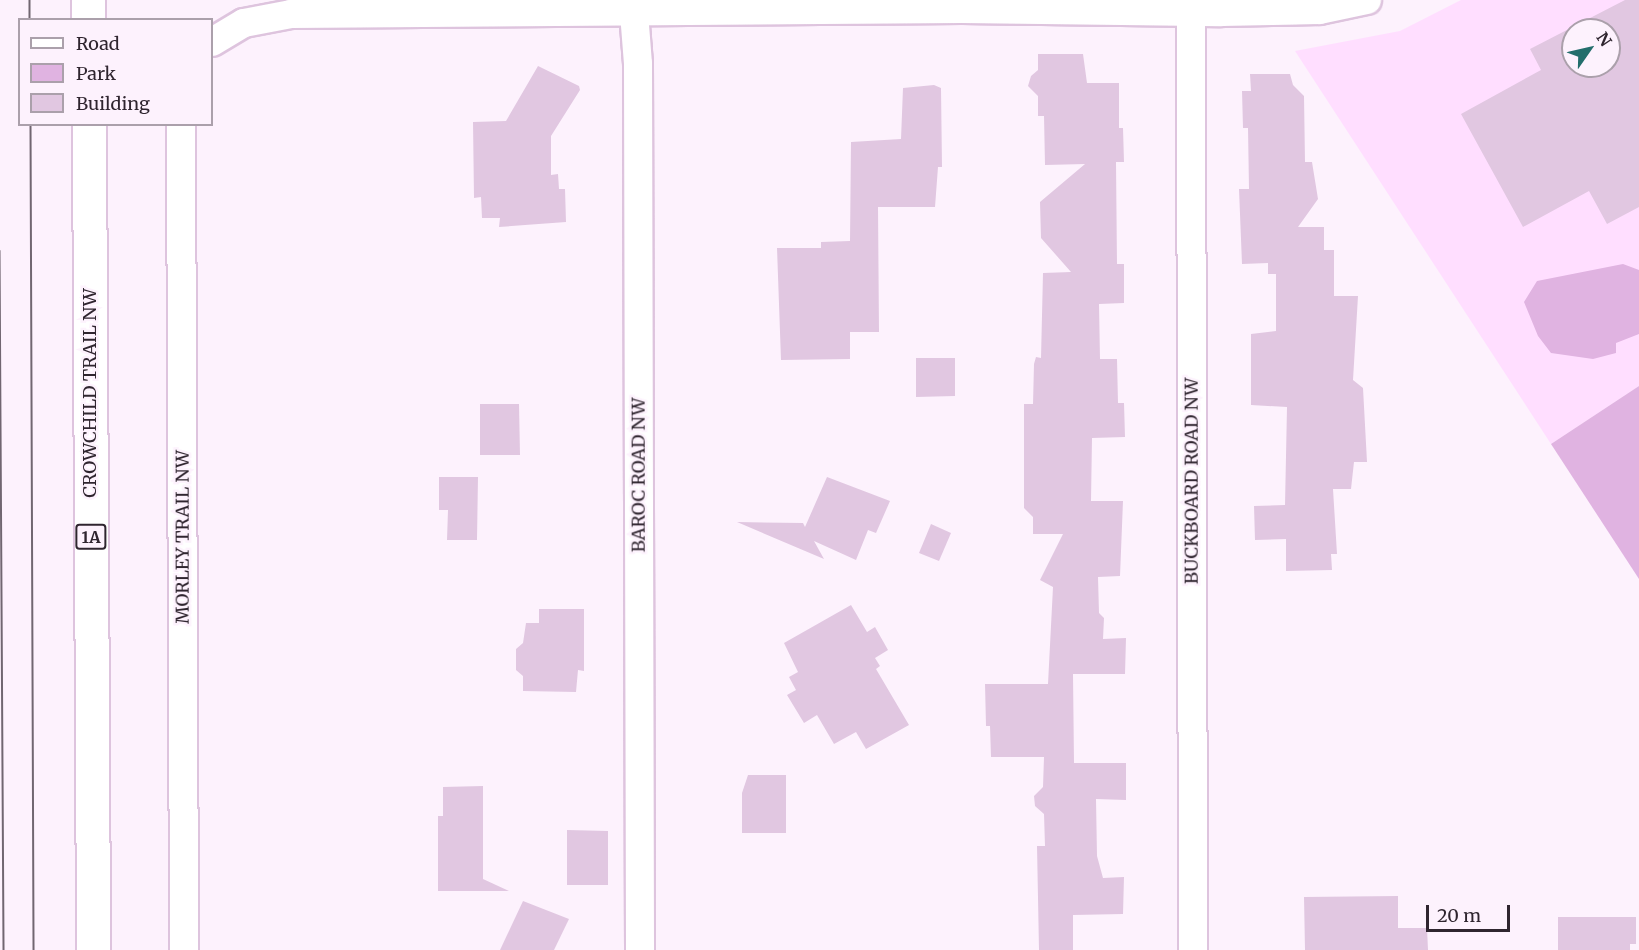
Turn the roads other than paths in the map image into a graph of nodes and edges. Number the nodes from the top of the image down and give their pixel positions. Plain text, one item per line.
1 (88, 0) edge
2 (1367, 0) edge
3 (634, 5) edge
4 (1191, 12) junction
5 (88, 18) edge
6 (213, 41) edge
7 (89, 126) edge
8 (181, 126) edge
9 (93, 950) edge
10 (184, 950) edge
11 (640, 950) edge
12 (1193, 950) edge

1 - 5 highway
2 - 4 street
3 - 4 street
3 - 6 street
3 - 11 street, BAROC ROAD NW
4 - 12 street, BUCKBOARD ROAD NW
7 - 9 highway, CROWCHILD TRAIL NW / 1A
8 - 10 street, MORLEY TRAIL NW

